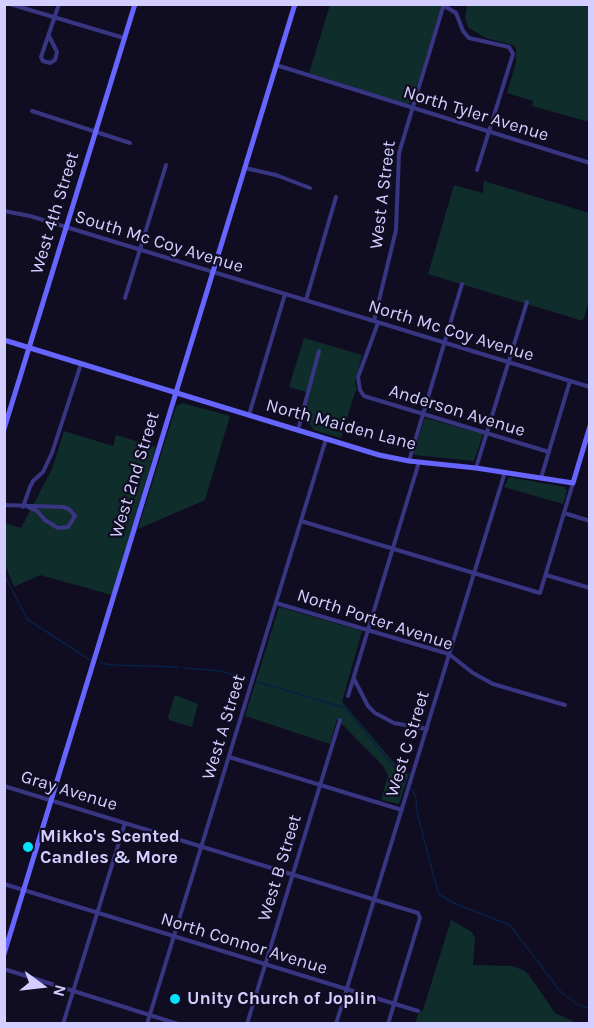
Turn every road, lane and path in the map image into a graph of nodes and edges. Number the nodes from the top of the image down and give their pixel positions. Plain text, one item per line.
1 (10, 4) edge
2 (59, 4) edge
3 (135, 4) edge
4 (295, 4) edge
5 (444, 5) edge
6 (55, 18) junction
7 (49, 36) junction
8 (124, 38) junction
9 (276, 66) junction
10 (412, 109) junction
11 (32, 111) dead end
12 (95, 133) junction
13 (490, 133) junction
14 (130, 143) dead end
15 (590, 163) edge
16 (166, 165) dead end
17 (245, 168) junction
18 (477, 170) dead end
19 (310, 188) dead end
20 (336, 197) dead end
21 (4, 211) edge
22 (66, 227) junction
23 (140, 250) junction
24 (213, 272) junction
25 (462, 284) dead end
26 (285, 294) junction
27 (125, 298) dead end
28 (306, 300) junction
29 (527, 302) dead end
30 (376, 322) junction
31 (4, 340) edge
32 (445, 343) junction
33 (29, 348) junction
34 (319, 351) dead end
35 (508, 362) junction
36 (81, 363) junction
37 (570, 381) junction
38 (590, 387) edge
39 (361, 393) joint
40 (176, 394) junction
41 (423, 415) junction
42 (249, 416) junction
43 (590, 426) edge
44 (4, 429) edge
45 (298, 431) junction
46 (486, 434) junction
47 (326, 439) junction
48 (549, 452) junction
49 (409, 461) junction
50 (419, 462) junction
51 (476, 468) junction
52 (505, 472) junction
53 (541, 478) junction
54 (573, 483) junction
55 (4, 505) edge
56 (25, 507) junction
57 (564, 513) junction
58 (301, 521) junction
59 (590, 521) edge
60 (393, 549) junction
61 (474, 573) junction
62 (546, 575) junction
63 (590, 588) edge
64 (276, 603) junction
65 (368, 631) junction
66 (449, 654) junction
67 (354, 679) junction
68 (348, 696) dead end
69 (565, 705) dead end
70 (340, 720) dead end
71 (427, 729) junction
72 (229, 757) junction
73 (320, 785) junction
74 (4, 786) edge
75 (51, 801) junction
76 (402, 810) junction
77 (125, 823) junction
78 (201, 846) junction
79 (292, 875) junction
80 (4, 884) edge
81 (24, 890) junction
82 (374, 899) junction
83 (98, 913) junction
84 (174, 936) junction
85 (4, 954) edge
86 (265, 964) junction
87 (4, 969) edge
88 (74, 990) junction
89 (347, 990) junction
90 (393, 1004) junction
91 (418, 1011) dead end
92 (149, 1014) junction
93 (63, 1023) edge
94 (147, 1023) edge
95 (178, 1023) edge
96 (247, 1023) edge
97 (336, 1023) edge
98 (388, 1023) edge

1 - 6 street
2 - 6 street
3 - 8 street, West 4th Street
4 - 9 street, West 2nd Street
5 - 10 street, West A Street
5 - 13 street
6 - 7 street
6 - 8 street
7 - 7 street
8 - 12 street, West 4th Street
9 - 10 street, North Tyler Avenue
9 - 17 street, West 2nd Street
10 - 13 street, North Tyler Avenue
10 - 30 street, West A Street
11 - 12 street
12 - 14 street
12 - 22 street, West 4th Street
13 - 15 street, North Tyler Avenue
13 - 18 street
16 - 23 street
17 - 19 street
17 - 24 street, West 2nd Street
20 - 28 street
21 - 22 street, South Mc Coy Avenue
22 - 23 street, South Mc Coy Avenue
22 - 33 street, West 4th Street
23 - 24 street, South Mc Coy Avenue
23 - 27 street
24 - 26 street, South Mc Coy Avenue
24 - 40 street, West 2nd Street
25 - 32 street
26 - 28 street, South Mc Coy Avenue
26 - 42 street
28 - 30 street, North Mc Coy Avenue
29 - 35 street
30 - 32 street, North Mc Coy Avenue
30 - 39 street, West A Street
31 - 33 street, North Maiden Lane
32 - 35 street, North Mc Coy Avenue
32 - 41 street
33 - 36 street, North Maiden Lane
33 - 44 street, West 4th Street
34 - 45 street
35 - 37 street, North Mc Coy Avenue
35 - 46 street
36 - 40 street, North Maiden Lane
36 - 56 street
37 - 38 street, North Mc Coy Avenue
37 - 48 street
39 - 41 street, Anderson Avenue
40 - 42 street, North Maiden Lane
40 - 75 street, West 2nd Street
41 - 46 street, Anderson Avenue
41 - 49 street
42 - 45 street, North Maiden Lane
43 - 54 street
45 - 47 street, North Maiden Lane
46 - 48 street, Anderson Avenue
46 - 51 street
47 - 49 street, North Maiden Lane
47 - 58 street, West A Street
48 - 53 street
49 - 50 street, North Maiden Lane
50 - 51 street, North Maiden Lane
50 - 60 street
51 - 52 street, North Maiden Lane
52 - 53 street, North Maiden Lane
52 - 61 street, West C Street
53 - 54 street, North Maiden Lane
54 - 57 street
55 - 56 street
56 - 56 street
57 - 59 street
57 - 62 street
58 - 60 street
58 - 64 street, West A Street
60 - 61 street
60 - 65 street
61 - 62 street
61 - 66 street, West C Street
62 - 63 street
64 - 65 street, North Porter Avenue
64 - 72 street, West A Street
65 - 66 street, North Porter Avenue
65 - 67 street
66 - 69 street, North Porter Avenue
66 - 71 street, West C Street
67 - 68 street
67 - 71 street
70 - 73 street, West B Street
71 - 76 street, West C Street
72 - 73 street
72 - 78 street, West A Street
73 - 76 street
73 - 79 street, West B Street
74 - 75 street, Gray Avenue
75 - 77 street, Gray Avenue
75 - 81 street, West 2nd Street
76 - 82 street, West C Street
77 - 78 street, Gray Avenue
77 - 83 street
78 - 79 street, Gray Avenue
78 - 84 street, West A Street
79 - 82 street, Gray Avenue
79 - 86 street, West B Street
80 - 81 street, North Connor Avenue
81 - 83 street, North Connor Avenue
81 - 85 street, West 2nd Street
82 - 89 street, West C Street
82 - 90 street, Gray Avenue
83 - 84 street, North Connor Avenue
83 - 88 street
84 - 86 street, North Connor Avenue
84 - 92 street, West A Street
86 - 89 street, North Connor Avenue
86 - 96 street, West B Street
87 - 88 street
88 - 92 street
88 - 93 street
89 - 90 street, North Connor Avenue
89 - 97 street, West C Street
90 - 91 street, North Connor Avenue
90 - 98 street
92 - 94 street, West A Street
92 - 95 street

